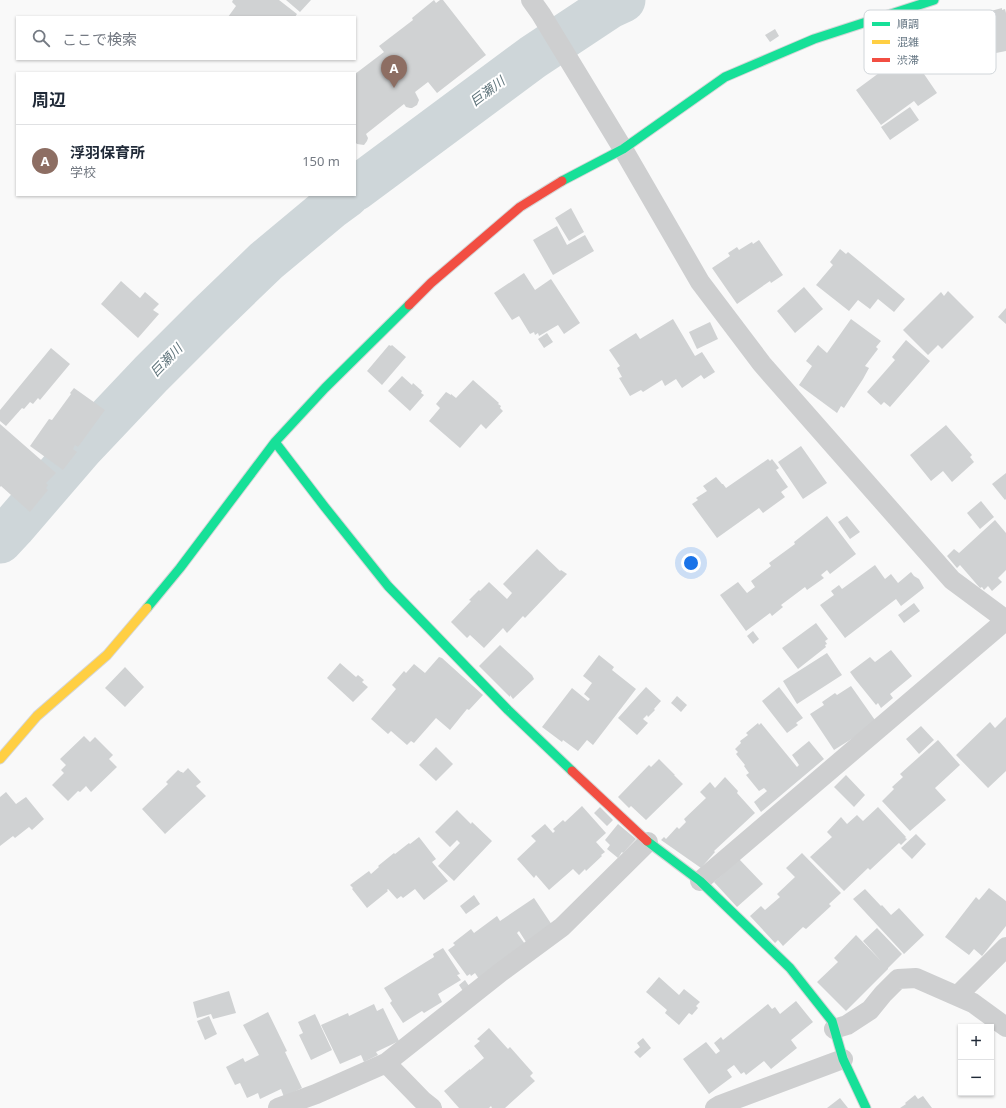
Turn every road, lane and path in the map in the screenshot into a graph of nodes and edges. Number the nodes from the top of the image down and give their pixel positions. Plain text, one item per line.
1 (934, 0) edge
2 (536, 7) edge
3 (903, 10) edge
4 (864, 23) edge
5 (623, 149) junction
6 (275, 442) junction
7 (1006, 620) edge
8 (0, 759) edge
9 (648, 842) junction
10 (700, 881) junction
11 (1006, 947) edge
12 (957, 996) junction
13 (1006, 1027) edge
14 (834, 1029) junction
15 (843, 1058) junction
16 (386, 1063) junction
17 (278, 1108) edge
18 (432, 1108) edge
19 (715, 1108) edge
20 (866, 1108) edge

1 - 3 street
2 - 5 street
4 - 5 street
5 - 6 street
5 - 7 street
6 - 8 street
6 - 9 street
7 - 10 street
9 - 10 street
9 - 16 street
10 - 14 street
11 - 12 street
12 - 13 street
12 - 14 street
14 - 15 street
15 - 19 street
15 - 20 street
16 - 17 street
16 - 18 street

